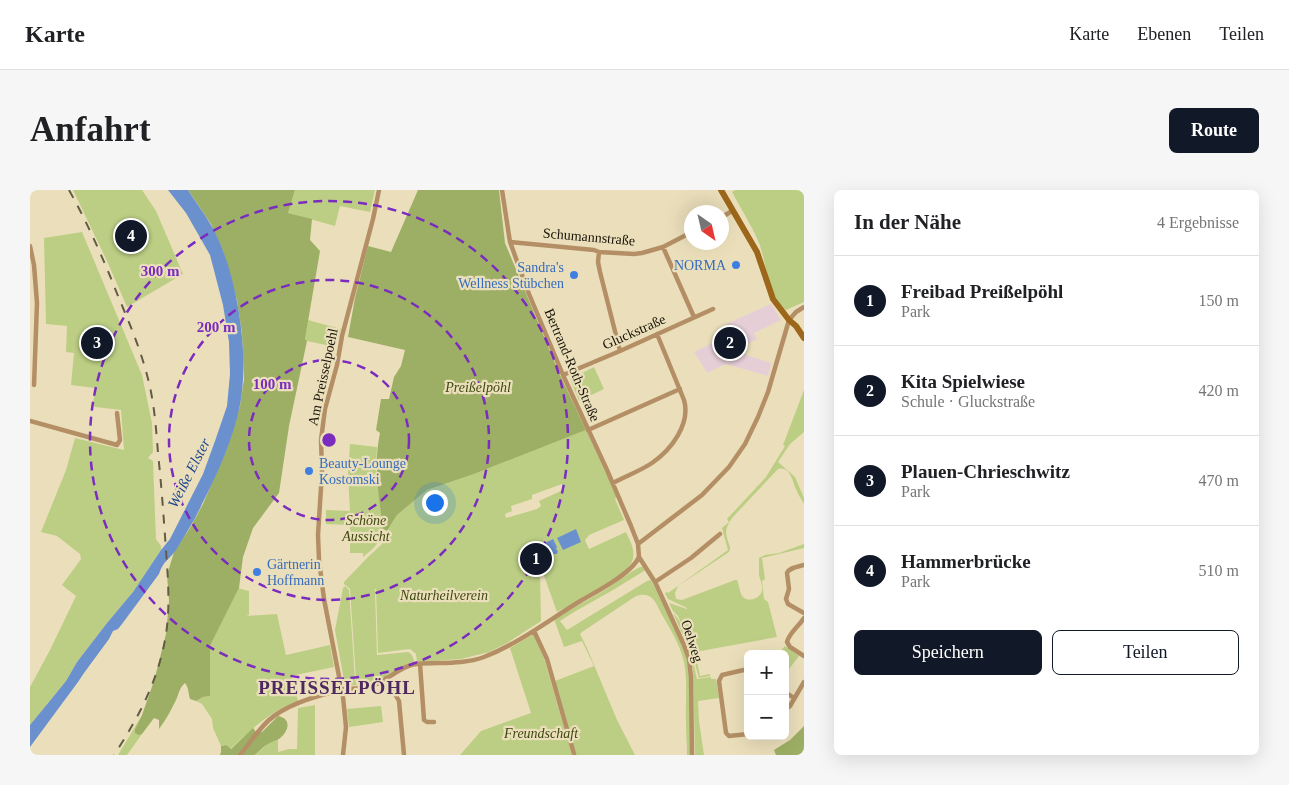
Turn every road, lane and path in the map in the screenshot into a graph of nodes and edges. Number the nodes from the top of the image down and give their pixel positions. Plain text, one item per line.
1 (379, 190) edge
2 (502, 190) edge
3 (721, 190) edge
4 (732, 211) junction
5 (729, 213) edge
6 (684, 236) edge
7 (510, 242) junction
8 (30, 246) edge
9 (663, 247) junction
10 (599, 252) junction
11 (804, 307) edge
12 (712, 308) dead end
13 (694, 318) junction
14 (789, 320) junction
15 (657, 334) junction
16 (804, 338) edge
17 (620, 351) junction
18 (563, 375) junction
19 (34, 385) dead end
20 (680, 389) junction
21 (118, 413) dead end
22 (30, 421) edge
23 (588, 430) junction
24 (613, 483) junction
25 (720, 534) dead end
26 (638, 544) junction
27 (639, 557) junction
28 (804, 565) edge
29 (655, 582) junction
30 (804, 613) edge
31 (804, 618) edge
32 (802, 627) edge
33 (534, 631) junction
34 (804, 656) edge
35 (420, 664) junction
36 (744, 670) edge
37 (387, 677) junction
38 (804, 682) edge
39 (342, 690) junction
40 (789, 695) edge
41 (794, 698) junction
42 (789, 705) edge
43 (434, 722) dead end
44 (744, 734) edge
45 (574, 754) dead end
46 (240, 755) edge
47 (343, 755) edge
48 (404, 755) edge
49 (692, 755) edge

1 - 39 street, Am Preisselpoehl
2 - 7 street, Bertrand-Roth-Straße
3 - 4 street
4 - 5 street
4 - 14 street
6 - 9 street, Schumannstraße
7 - 10 street, Schumannstraße
7 - 18 street, Bertrand-Roth-Straße
8 - 19 street
9 - 10 street, Schumannstraße
9 - 13 street
10 - 17 street
11 - 14 street
12 - 13 street, Gluckstraße
13 - 15 street, Gluckstraße
14 - 16 street
14 - 26 street
15 - 17 street, Gluckstraße
15 - 20 street
17 - 18 street, Gluckstraße
18 - 23 street, Bertrand-Roth-Straße
20 - 23 street
20 - 24 street
21 - 22 street
23 - 24 street, Bertrand-Roth-Straße
24 - 26 street, Bertrand-Roth-Straße
25 - 29 street
26 - 27 street, Oelweg
27 - 29 street, Oelweg
27 - 33 street
28 - 30 street
29 - 49 street, Oelweg
31 - 32 street
32 - 34 street
33 - 35 street
33 - 45 street
35 - 37 street
35 - 43 street
36 - 44 street
37 - 39 street
37 - 48 street
38 - 41 street
39 - 46 street
39 - 47 street, Am Preisselpoehl
40 - 41 street
41 - 42 street

